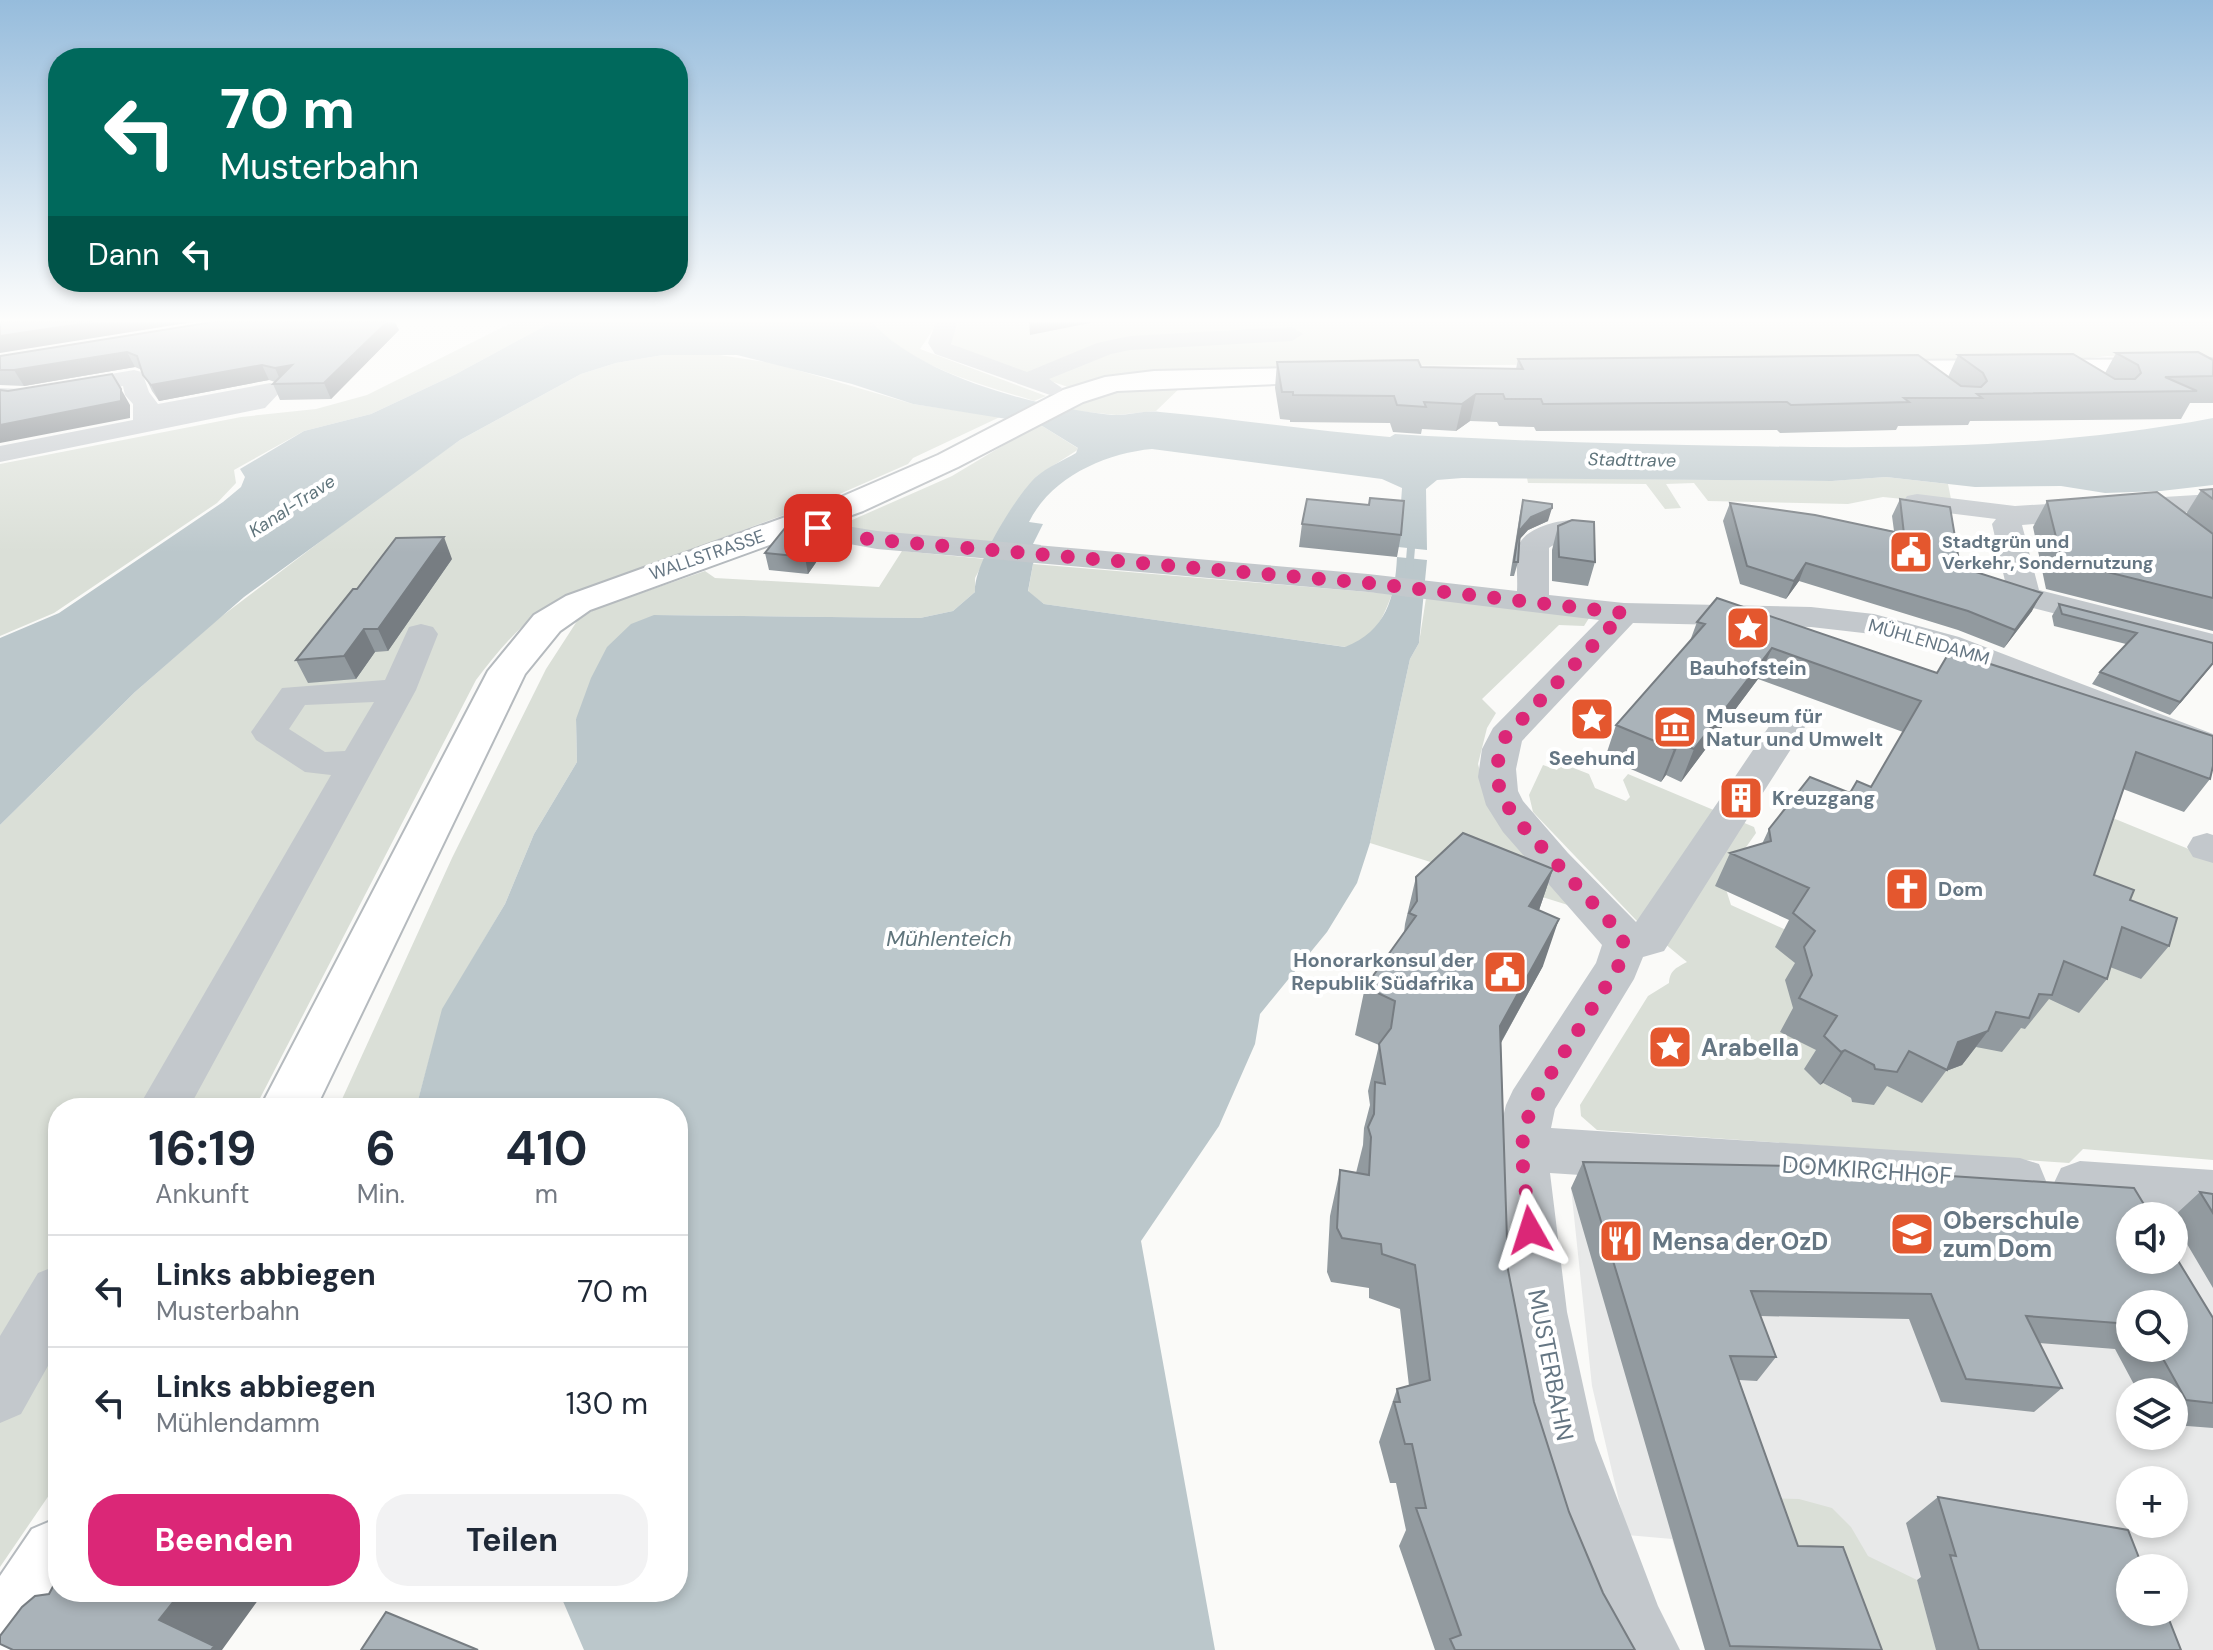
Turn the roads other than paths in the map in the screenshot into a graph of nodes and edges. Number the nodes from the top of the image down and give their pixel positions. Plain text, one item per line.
1 (141, 399) edge
2 (1067, 399) edge
3 (1064, 400) joint
4 (0, 454) edge
5 (1917, 502) edge
6 (2213, 502) edge
7 (2151, 508) junction
8 (2015, 515) junction
9 (807, 521) junction
10 (1572, 527) edge
11 (2188, 535) edge
12 (1533, 601) junction
13 (1624, 613) junction
14 (421, 634) dead end
15 (2213, 644) edge
16 (398, 690) junction
17 (1789, 724) dead end
18 (2202, 733) edge
19 (356, 762) junction
20 (1624, 945) junction
21 (169, 1098) edge
22 (293, 1098) edge
23 (1521, 1149) junction
24 (2213, 1194) edge
25 (48, 1309) edge
26 (0, 1393) edge
27 (48, 1570) edge
28 (0, 1643) edge
29 (1645, 1650) edge

1 - 4 street
2 - 3 main road, WALLSTRASSE
3 - 9 main road, WALLSTRASSE
5 - 8 street
6 - 7 street
7 - 8 street
7 - 11 street
8 - 15 street
9 - 12 street, MÜHLENDAMM
9 - 22 main road, WALLSTRASSE
10 - 12 street
12 - 13 street, MÜHLENDAMM
13 - 18 street, MÜHLENDAMM
13 - 20 street
14 - 16 street
16 - 19 street
16 - 19 street
17 - 20 street
19 - 21 street
20 - 23 street, MUSTERBAHN
23 - 24 street, DOMKIRCHHOF
23 - 29 street, MUSTERBAHN
25 - 26 street
27 - 28 main road

